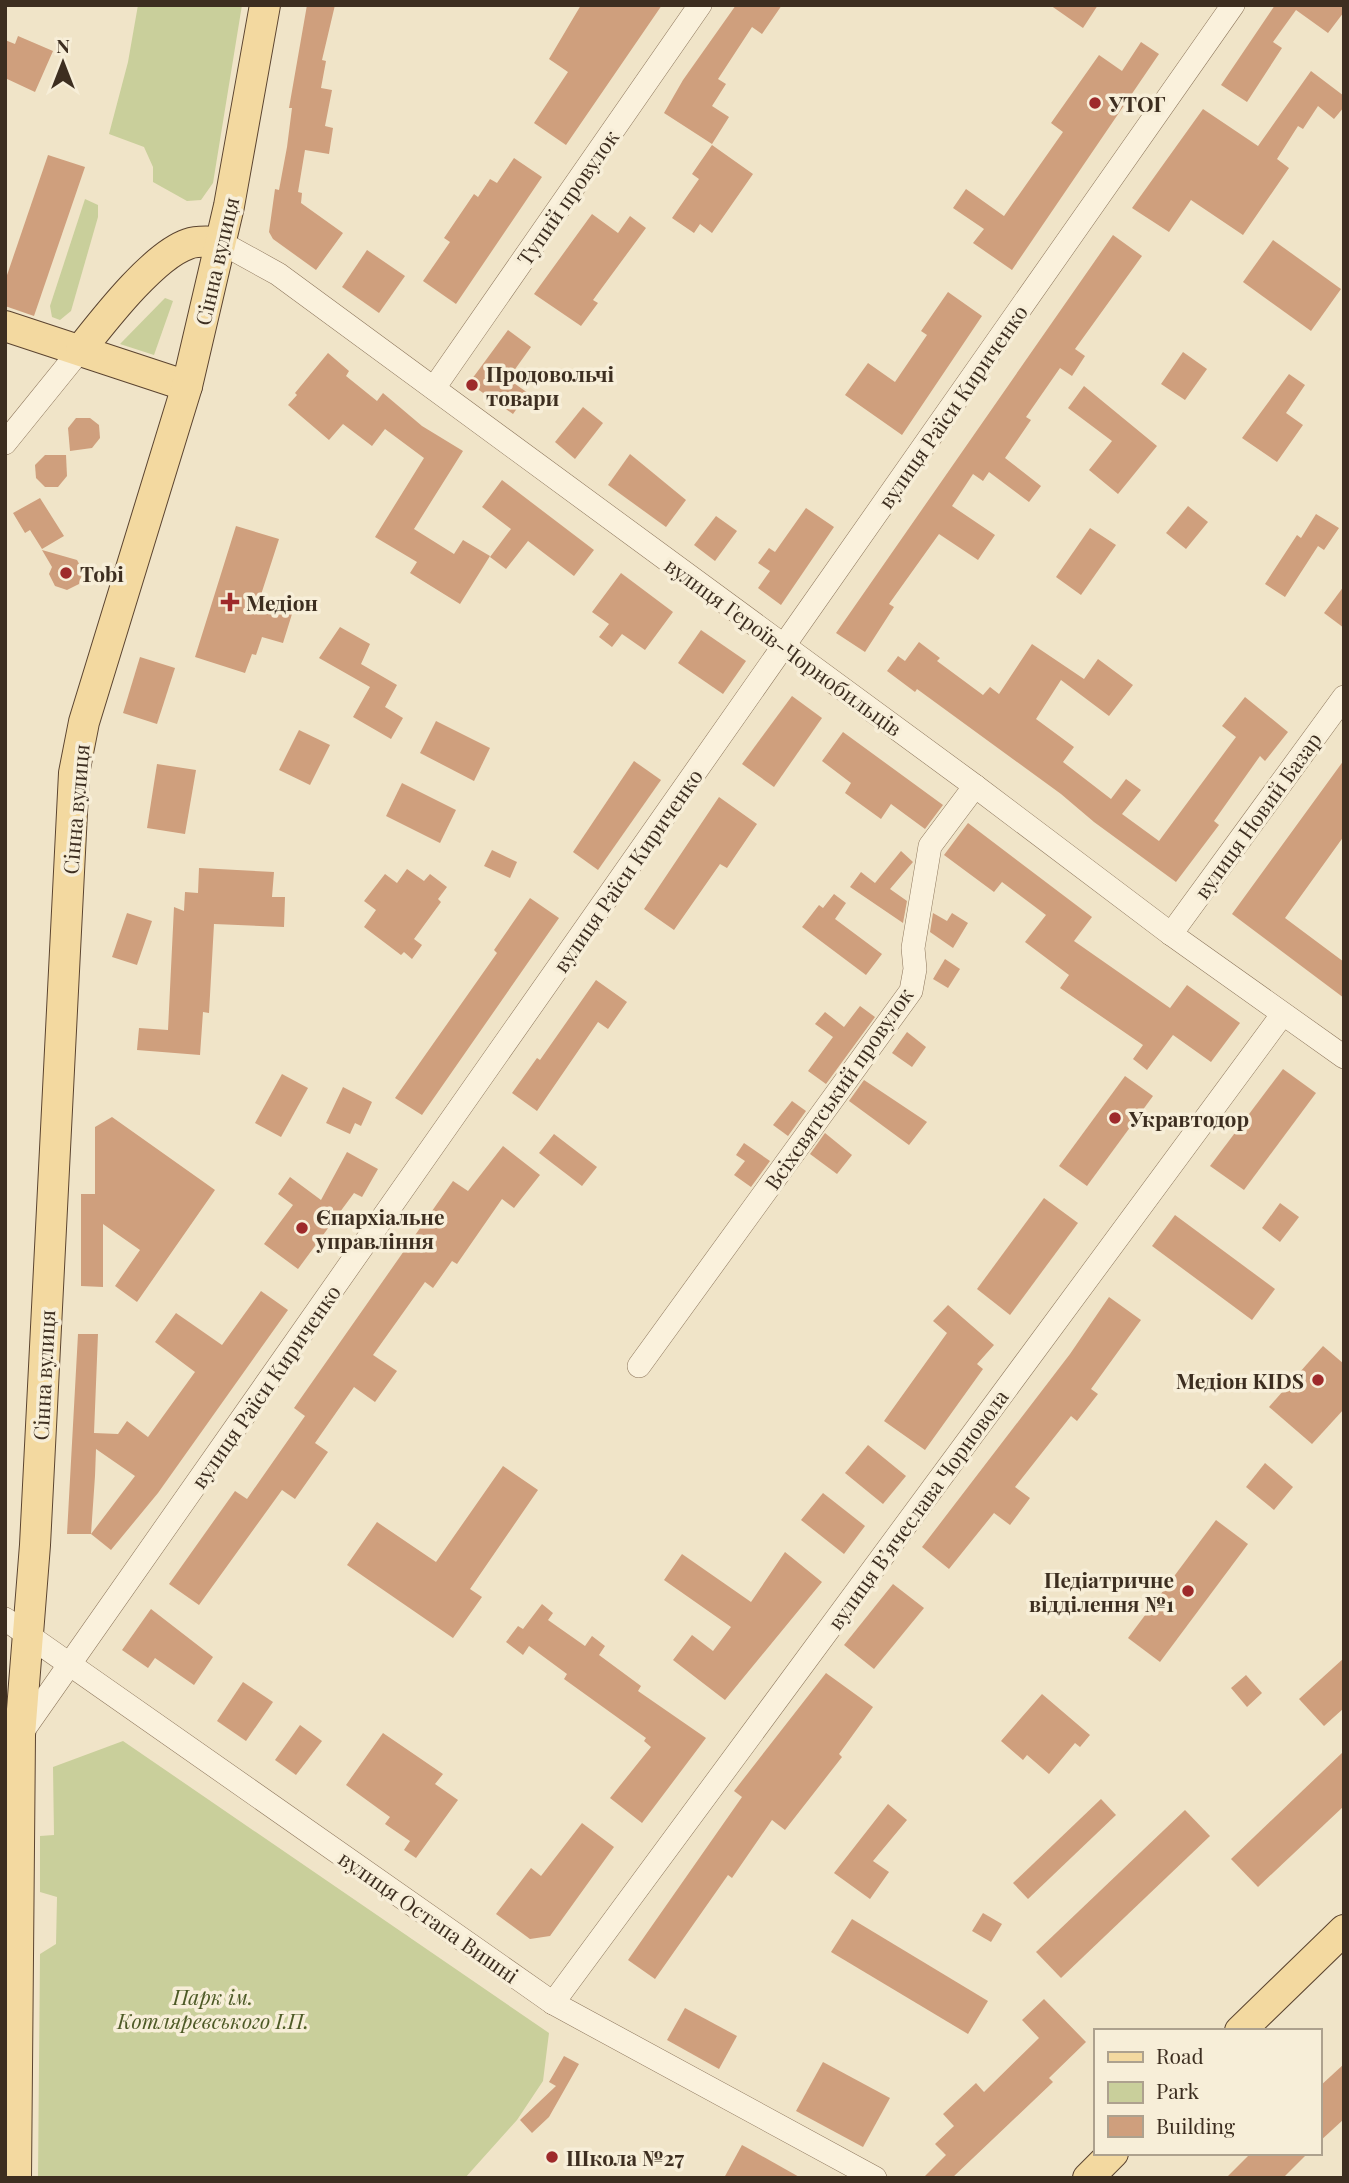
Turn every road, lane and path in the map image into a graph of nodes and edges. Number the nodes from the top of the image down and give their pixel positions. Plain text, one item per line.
1 (265, 5) edge
2 (700, 5) edge
3 (1233, 5) edge
4 (220, 242) junction
5 (5, 326) edge
6 (81, 349) junction
7 (187, 386) junction
8 (434, 388) junction
9 (5, 443) edge
10 (784, 645) junction
11 (1344, 697) edge
12 (975, 786) junction
13 (1171, 934) junction
14 (1282, 1014) junction
15 (1344, 1057) edge
16 (639, 1366) dead end
17 (17, 1627) edge
18 (69, 1664) junction
19 (20, 1735) junction
20 (1344, 1930) edge
21 (553, 2003) junction
22 (1242, 2029) edge
23 (1111, 2155) edge
24 (16, 2178) edge
25 (875, 2178) edge
26 (1088, 2178) edge

1 - 4 main road, Сінна вулиця
2 - 8 street, Тупий провулок
3 - 10 street, вулиця Раїси Кириченко
4 - 6 main road
4 - 7 main road, Сінна вулиця
4 - 8 street, вулиця Героїв-Чорнобильців
5 - 6 main road
6 - 7 main road
6 - 9 street
7 - 17 main road, Сінна вулиця
8 - 10 street, вулиця Героїв-Чорнобильців
10 - 12 street, вулиця Героїв-Чорнобильців
10 - 18 street, вулиця Раїси Кириченко
11 - 13 street, вулиця Новий Базар
12 - 13 street, вулиця Героїв-Чорнобильців
12 - 16 street, Всіхсвятський провулок
13 - 14 street, вулиця Героїв-Чорнобильців
14 - 15 street, вулиця Героїв-Чорнобильців
14 - 21 street, вулиця Вʼячеслава Чорновола
17 - 18 street, вулиця Остапа Вишні
17 - 19 main road
18 - 19 street, вулиця Раїси Кириченко
18 - 21 street, вулиця Остапа Вишні
19 - 24 main road
20 - 22 main road
21 - 25 street, вулиця Остапа Вишні
23 - 26 main road

